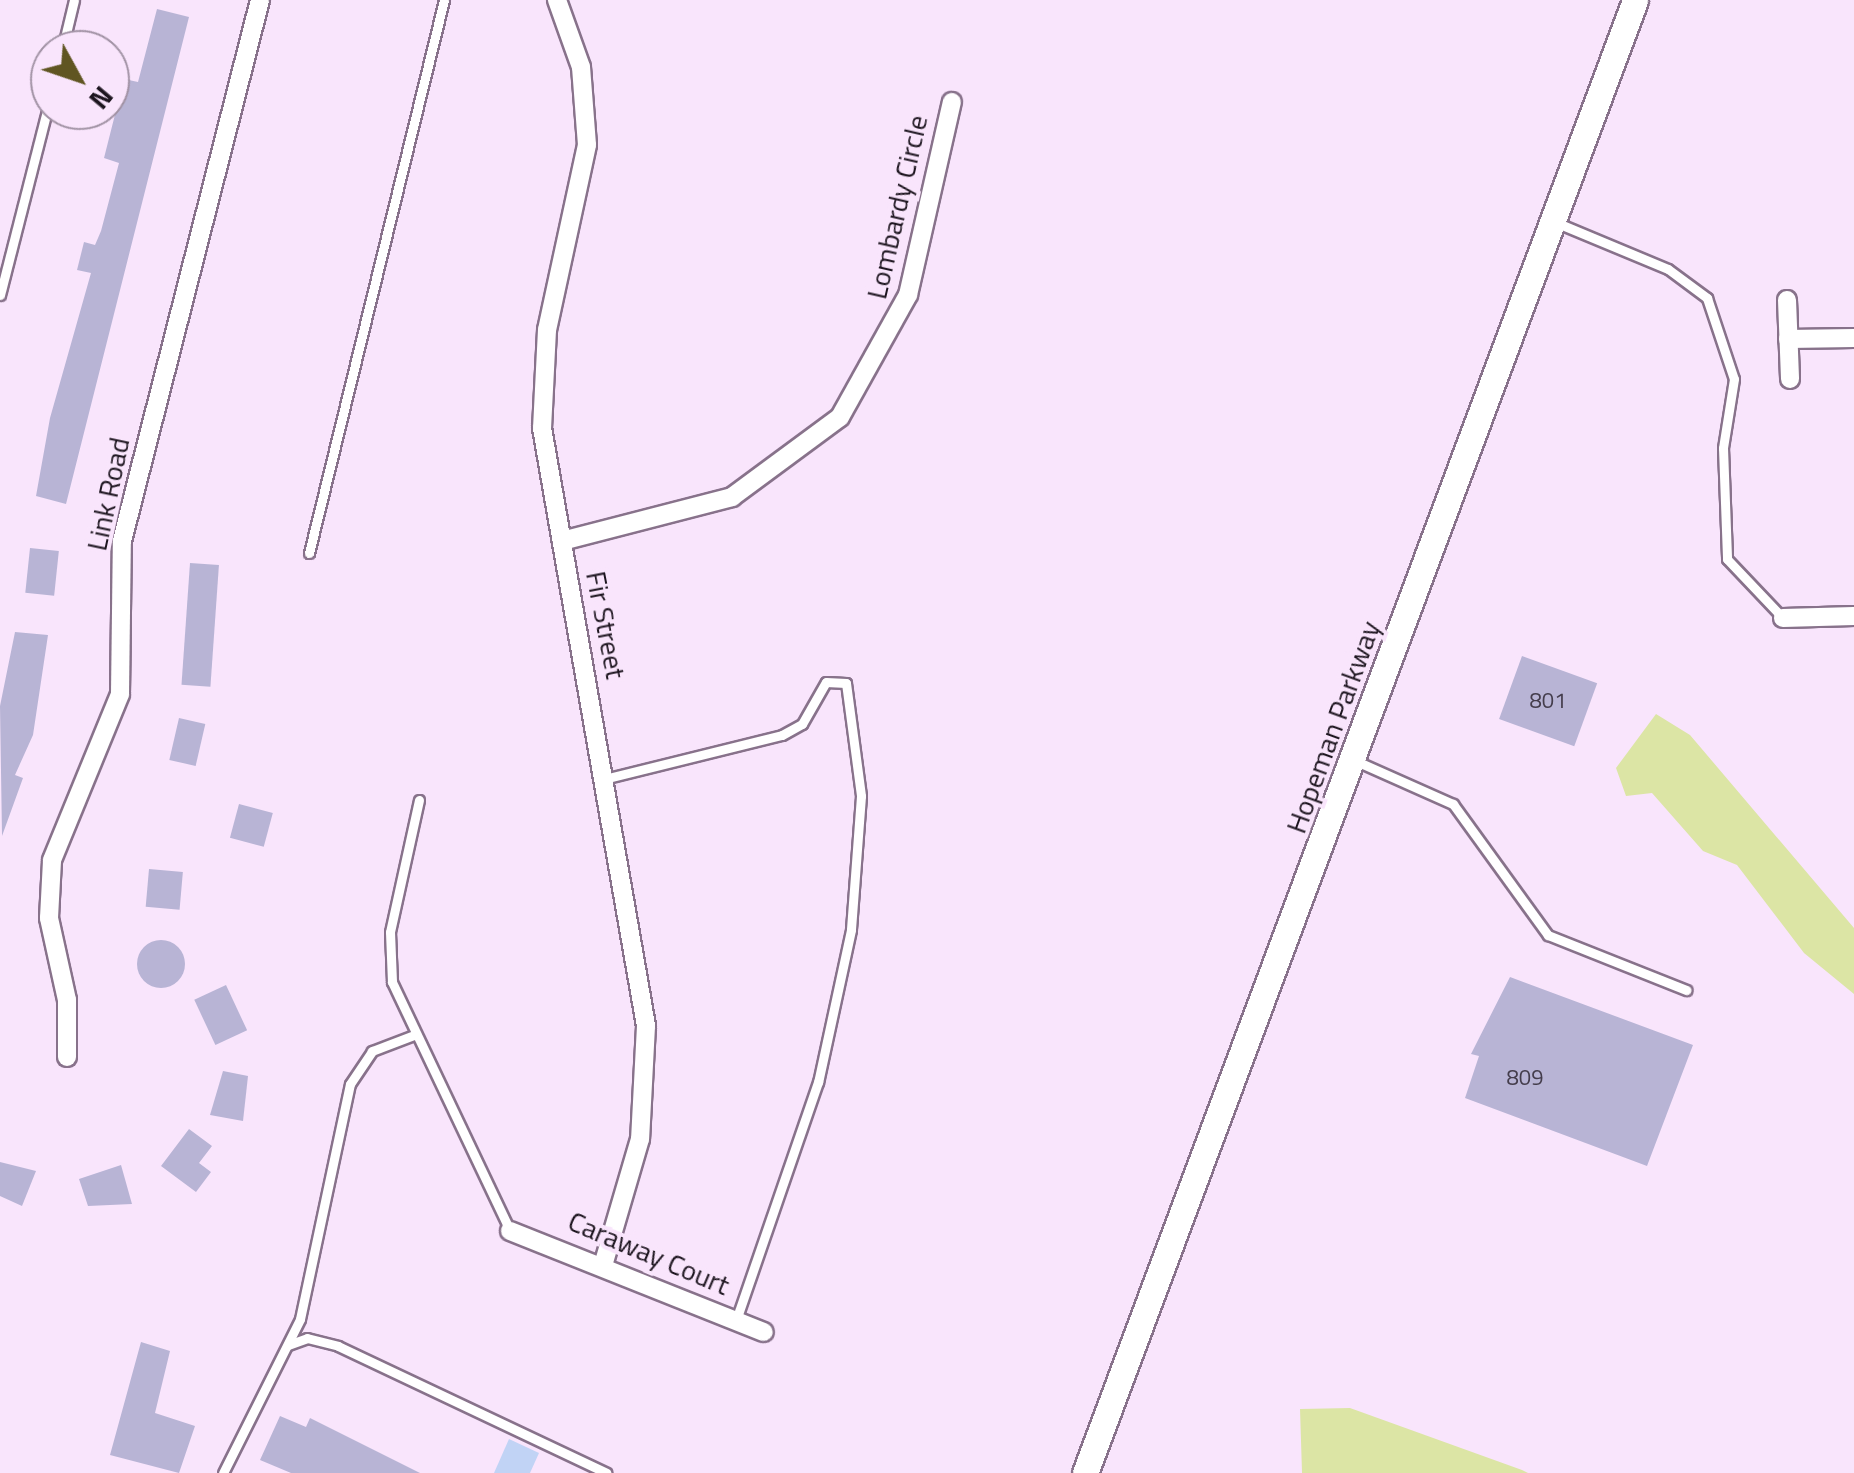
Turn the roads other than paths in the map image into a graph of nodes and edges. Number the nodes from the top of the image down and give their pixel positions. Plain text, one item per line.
1 (74, 0) edge
2 (260, 0) edge
3 (444, 0) edge
4 (557, 0) edge
5 (1635, 0) edge
6 (67, 30) edge
7 (952, 102) dead end
8 (42, 130) edge
9 (1553, 221) junction
10 (0, 295) edge
11 (1788, 300) dead end
12 (1854, 338) edge
13 (1788, 339) junction
14 (1790, 380) dead end
15 (562, 540) junction
16 (309, 553) dead end
17 (1854, 616) edge
18 (1783, 618) joint
19 (1353, 760) junction
20 (608, 778) junction
21 (419, 800) dead end
22 (1686, 990) dead end
23 (414, 1035) junction
24 (67, 1057) dead end
25 (510, 1231) joint
26 (604, 1262) junction
27 (736, 1320) junction
28 (764, 1332) dead end
29 (288, 1345) junction
30 (223, 1473) edge
31 (607, 1473) edge
32 (1085, 1473) edge

1 - 6 lane
2 - 24 street, Link Road
3 - 16 lane
4 - 15 street, Fir Street
5 - 9 main road, Hopeman Parkway
7 - 15 street, Lombardy Circle
8 - 10 lane
9 - 18 lane
9 - 19 main road, Hopeman Parkway
11 - 13 street
12 - 13 street
13 - 14 street
15 - 20 street, Fir Street
17 - 18 street
19 - 22 lane
19 - 32 main road, Hopeman Parkway
20 - 26 street, Fir Street
20 - 27 lane
21 - 23 lane
23 - 25 lane
23 - 29 lane
25 - 26 street, Caraway Court
26 - 27 street, Caraway Court
27 - 28 street, Caraway Court
29 - 30 lane
29 - 31 lane

